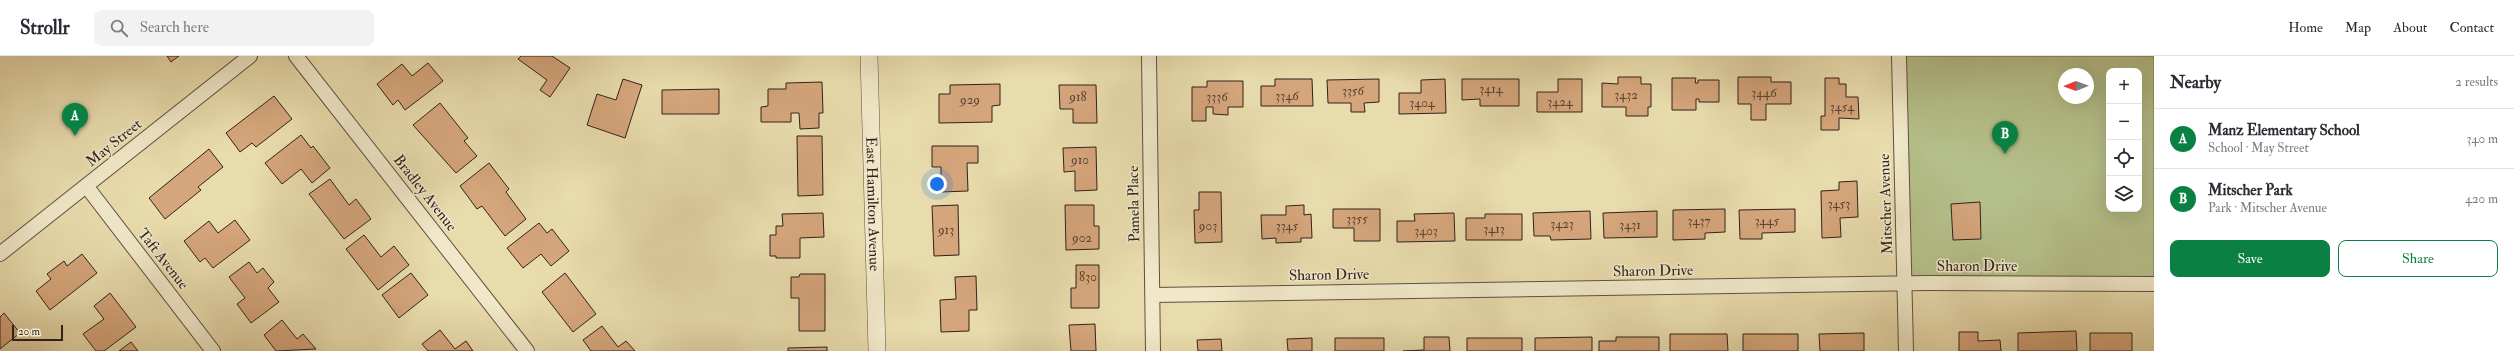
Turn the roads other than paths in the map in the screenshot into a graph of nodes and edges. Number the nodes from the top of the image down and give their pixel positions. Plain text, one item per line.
1 (250, 56) edge
2 (296, 56) edge
3 (869, 56) edge
4 (1148, 56) edge
5 (1899, 56) edge
6 (87, 188) junction
7 (0, 254) edge
8 (1905, 284) junction
9 (2154, 284) edge
10 (1153, 295) junction
11 (213, 351) edge
12 (527, 351) edge
13 (877, 351) edge
14 (1153, 351) edge
15 (1906, 351) edge

1 - 6 street, May Street
2 - 12 street, Bradley Avenue
3 - 13 street, East Hamilton Avenue
4 - 10 street, Pamela Place
5 - 8 street, Mitscher Avenue
6 - 7 street, May Street
6 - 11 street, Taft Avenue
8 - 9 street, Sharon Drive
8 - 10 street, Sharon Drive
8 - 15 street, Mitscher Avenue
10 - 14 street, Pamela Place

